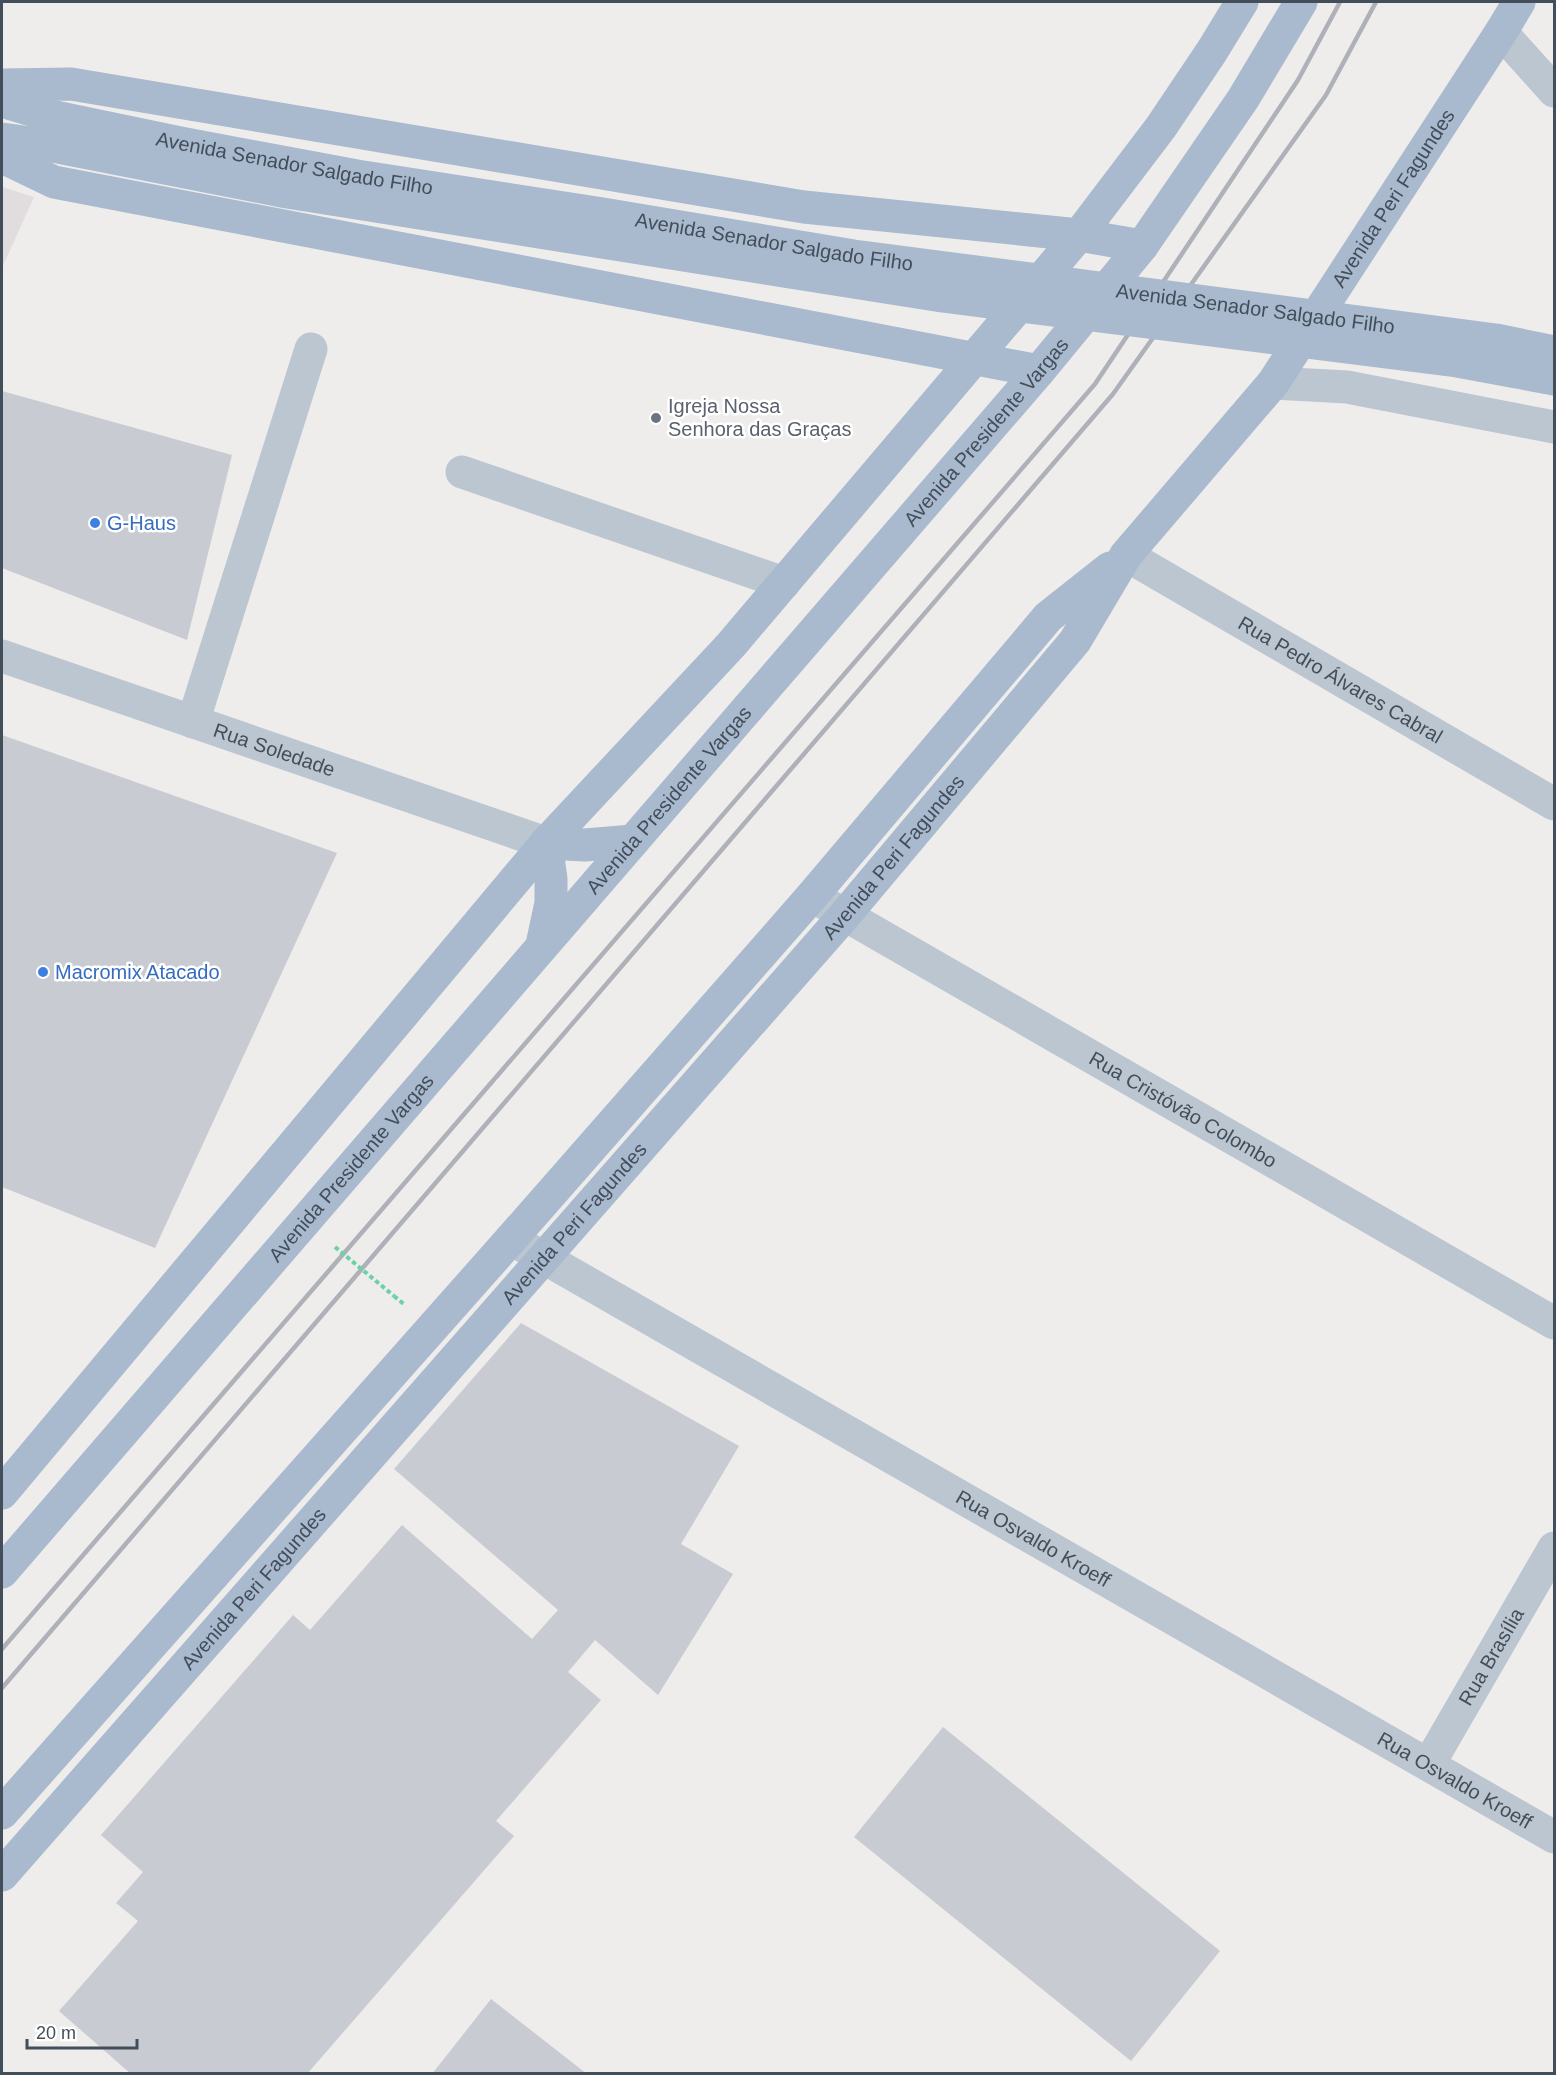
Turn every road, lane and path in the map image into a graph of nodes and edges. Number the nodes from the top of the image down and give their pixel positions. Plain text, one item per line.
1 (1242, 2) edge
2 (1301, 2) edge
3 (1519, 2) edge
4 (1501, 32) junction
5 (2, 85) edge
6 (1554, 91) edge
7 (2, 101) edge
8 (54, 132) junction
9 (2, 139) edge
10 (2, 157) edge
11 (1079, 235) junction
12 (1142, 246) junction
13 (311, 349) dead end
14 (1554, 352) edge
15 (974, 360) junction
16 (1039, 371) junction
17 (1554, 379) edge
18 (1273, 383) junction
19 (1554, 428) edge
20 (462, 472) dead end
21 (1126, 555) junction
22 (784, 583) junction
23 (2, 656) edge
24 (193, 722) junction
25 (1554, 804) edge
26 (633, 841) junction
27 (546, 843) junction
28 (812, 896) junction
29 (844, 916) junction
30 (542, 947) junction
31 (511, 1239) junction
32 (335, 1247) dead end
33 (544, 1259) junction
34 (394, 1296) dead end
35 (1554, 1323) edge
36 (2, 1493) edge
37 (1554, 1548) edge
38 (2, 1572) edge
39 (1429, 1764) junction
40 (27, 1785) junction
41 (58, 1811) junction
42 (2, 1813) edge
43 (1554, 1837) edge
44 (2, 1875) edge

1 - 11 main road
2 - 12 main road, Avenida Presidente Vargas
3 - 4 main road, Avenida Peri Fagundes
4 - 6 street
4 - 18 main road, Avenida Peri Fagundes
5 - 11 main road
7 - 8 main road, Avenida Senador Salgado Filho
8 - 9 main road, Avenida Senador Salgado Filho
8 - 14 main road, Avenida Senador Salgado Filho, bridge
8 - 17 main road, Avenida Senador Salgado Filho, bridge
10 - 15 main road
11 - 12 main road
11 - 15 main road
12 - 16 main road, Avenida Presidente Vargas
13 - 24 street
15 - 16 main road
15 - 22 main road
16 - 26 main road, Avenida Presidente Vargas
18 - 19 street
18 - 21 main road, Avenida Peri Fagundes
20 - 22 street
21 - 25 street, Rua Pedro Álvares Cabral
21 - 28 main road, Avenida Peri Fagundes
21 - 29 main road, Avenida Peri Fagundes
22 - 27 main road
23 - 24 street, Rua Soledade
24 - 27 street, Rua Soledade
26 - 27 main road
26 - 30 main road, Avenida Presidente Vargas
27 - 30 main road
27 - 36 main road
28 - 29 street, Rua Cristóvão Colombo
28 - 31 main road, Avenida Peri Fagundes
29 - 33 main road, Avenida Peri Fagundes
29 - 35 street, Rua Cristóvão Colombo
30 - 38 main road, Avenida Presidente Vargas
31 - 33 street, Rua Osvaldo Kroeff
31 - 40 main road, Avenida Peri Fagundes
32 - 34 path, bridge
33 - 39 street, Rua Osvaldo Kroeff
33 - 41 main road, Avenida Peri Fagundes
37 - 39 street, Rua Brasília
39 - 43 street, Rua Osvaldo Kroeff
40 - 41 main road
40 - 42 main road, Avenida Peri Fagundes
41 - 44 main road, Avenida Peri Fagundes

